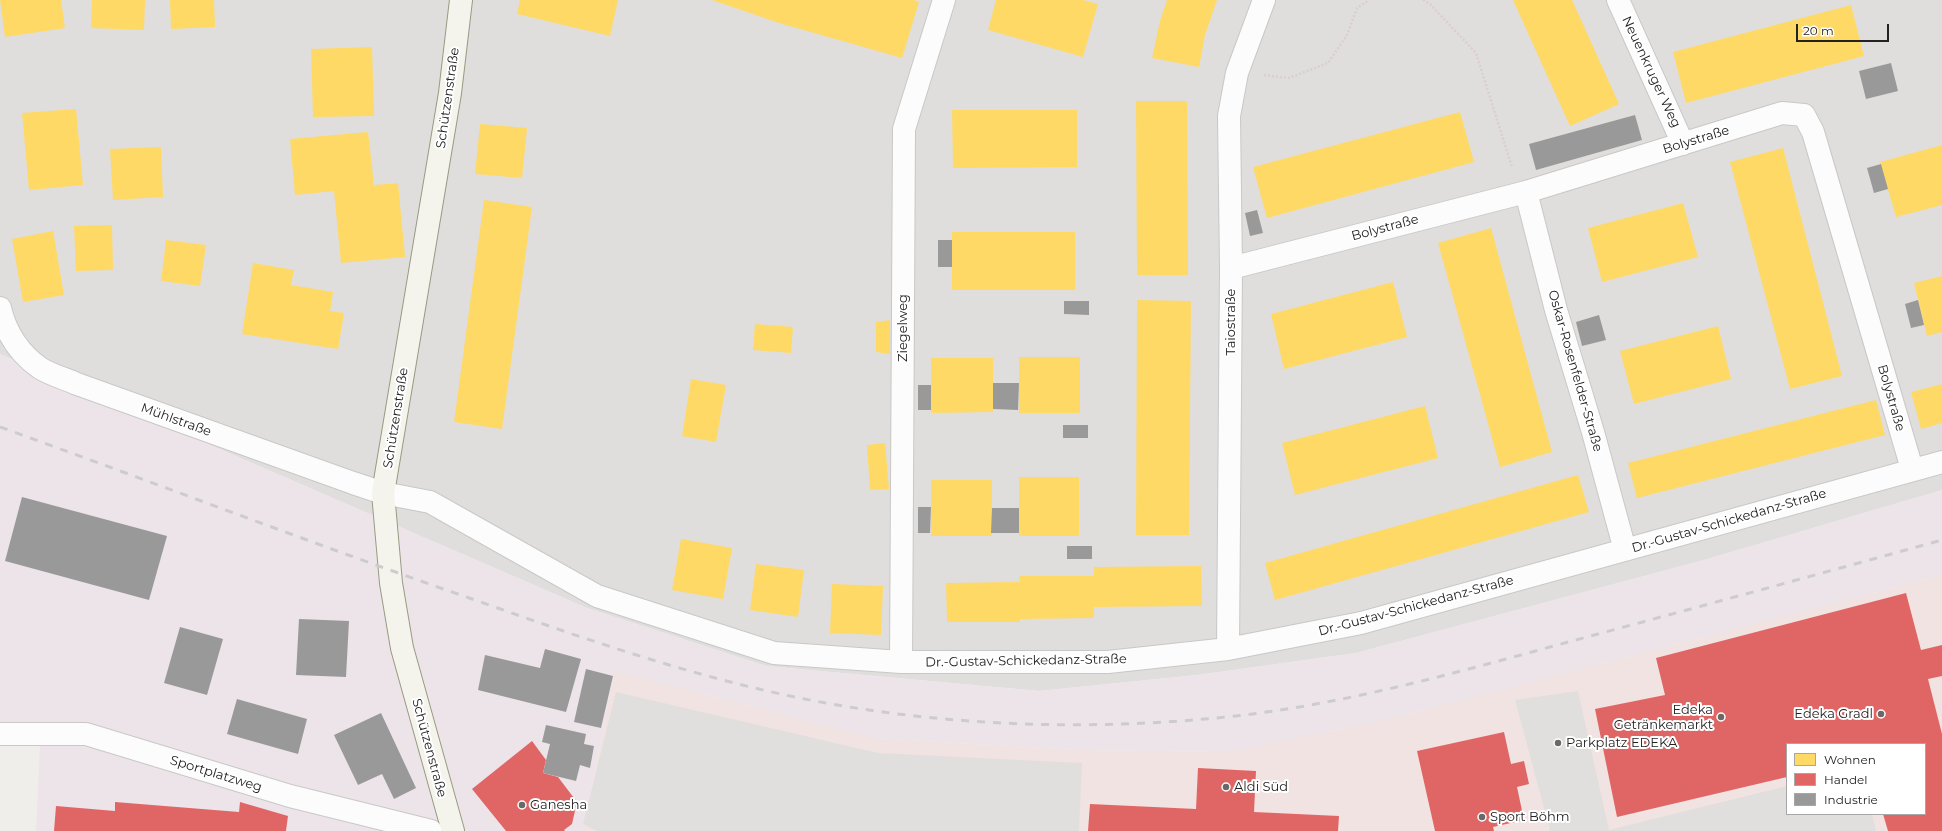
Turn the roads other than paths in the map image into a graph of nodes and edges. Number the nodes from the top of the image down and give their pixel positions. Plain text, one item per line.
1 (461, 0) edge
2 (944, 0) edge
3 (1264, 0) edge
4 (1618, 0) edge
5 (1683, 144) junction
6 (1526, 192) junction
7 (1231, 268) junction
8 (0, 308) edge
9 (1942, 462) edge
10 (1912, 469) junction
11 (383, 493) junction
12 (1625, 550) junction
13 (1228, 649) junction
14 (901, 662) junction
15 (0, 734) edge
16 (431, 831) edge
17 (452, 831) edge

1 - 11 street, Schützenstraße
2 - 14 street, Ziegelweg
3 - 7 street, Taiostraße
4 - 5 street, Neuenkruger Weg
5 - 6 street, Bolystraße
5 - 10 street, Bolystraße
6 - 7 street, Bolystraße
6 - 12 street, Oskar-Rosenfelder-Straße
7 - 13 street, Taiostraße
8 - 11 street, Mühlstraße
9 - 10 street, Dr.-Gustav-Schickedanz-Straße
10 - 12 street, Dr.-Gustav-Schickedanz-Straße
11 - 14 street, Dr.-Gustav-Schickedanz-Straße
11 - 17 street, Schützenstraße
12 - 13 street, Dr.-Gustav-Schickedanz-Straße
13 - 14 street, Dr.-Gustav-Schickedanz-Straße
15 - 16 street, Sportplatzweg

